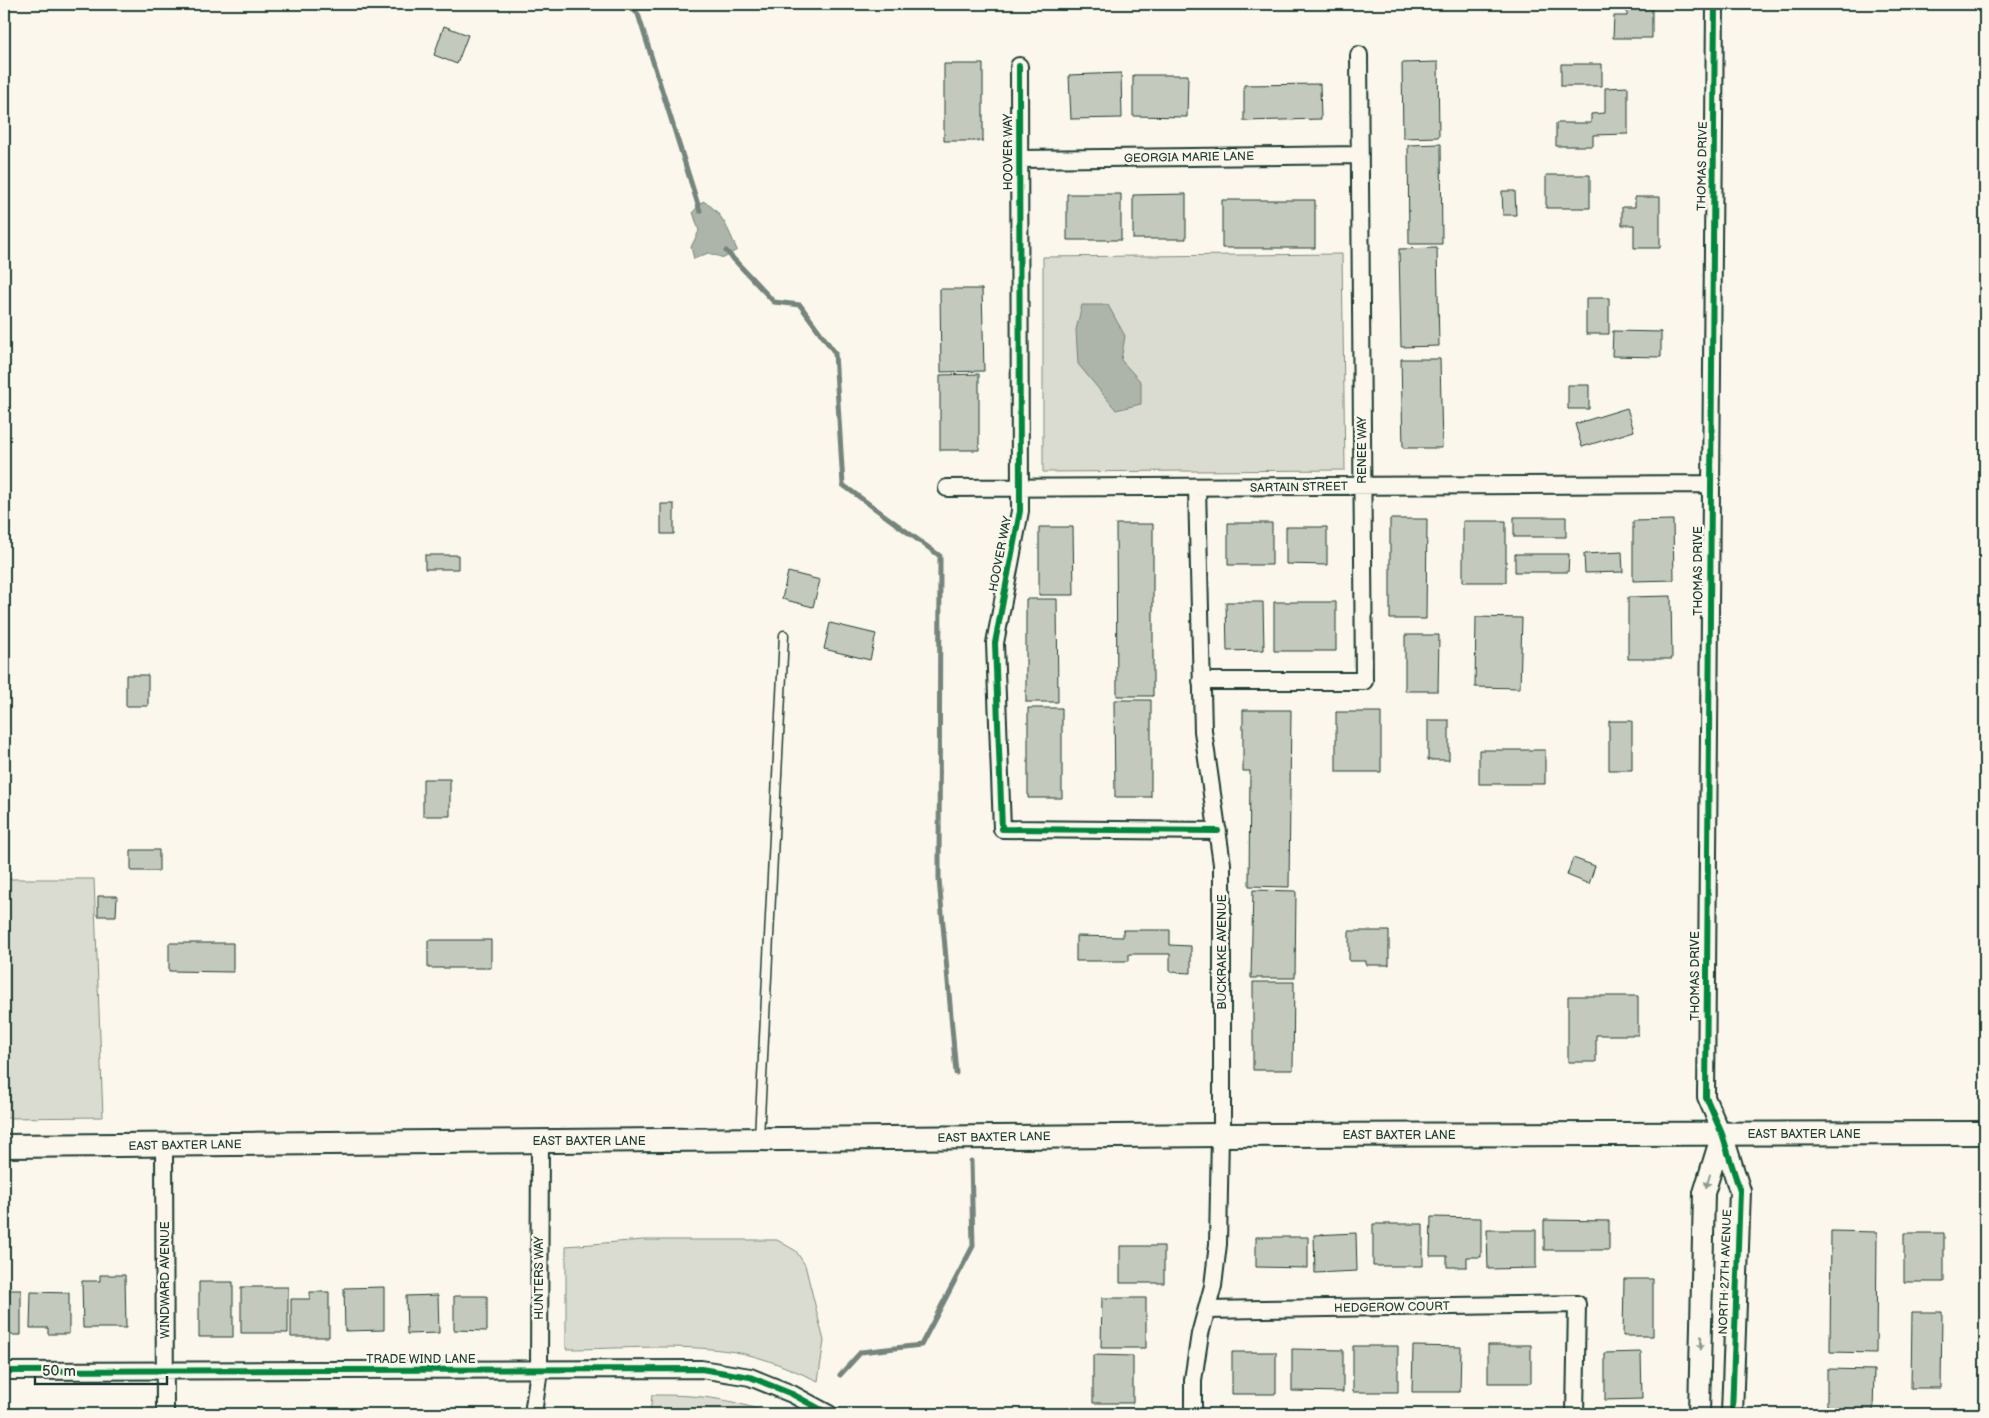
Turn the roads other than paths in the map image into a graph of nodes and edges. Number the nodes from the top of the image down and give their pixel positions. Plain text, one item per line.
1 (1715, 4) edge
2 (1359, 55) dead end
3 (1019, 66) dead end
4 (1360, 155) junction
5 (1019, 159) junction
6 (1710, 484) junction
7 (1363, 486) junction
8 (947, 488) dead end
9 (1020, 488) junction
10 (1197, 488) junction
11 (784, 635) dead end
12 (1201, 681) junction
13 (1218, 831) junction
14 (1985, 1132) edge
15 (1722, 1134) junction
16 (1220, 1135) junction
17 (759, 1140) junction
18 (540, 1141) junction
19 (4, 1146) edge
20 (164, 1146) junction
21 (1207, 1310) junction
22 (539, 1370) junction
23 (4, 1371) edge
24 (165, 1371) junction
25 (165, 1414) edge
26 (533, 1414) edge
27 (829, 1414) edge
28 (1192, 1414) edge
29 (1575, 1414) edge
30 (1699, 1414) edge
31 (1732, 1414) edge

1 - 6 street, THOMAS DRIVE
2 - 4 street, RENEE WAY
3 - 5 street, HOOVER WAY
4 - 5 street, GEORGIA MARIE LANE
4 - 7 street, RENEE WAY
5 - 9 street, HOOVER WAY
6 - 7 street, SARTAIN STREET
6 - 15 street, THOMAS DRIVE
7 - 10 street, SARTAIN STREET
7 - 12 street, RENEE WAY
8 - 9 street, SARTAIN STREET
9 - 10 street, SARTAIN STREET
9 - 13 street, HOOVER WAY
10 - 12 street, BUCKRAKE AVENUE
11 - 17 lane
12 - 13 street, BUCKRAKE AVENUE
13 - 16 street, BUCKRAKE AVENUE
14 - 15 main road, EAST BAXTER LANE
15 - 16 main road, EAST BAXTER LANE
15 -> 30 street, NORTH 27TH AVENUE
15 - 31 street, NORTH 27TH AVENUE
16 - 17 main road, EAST BAXTER LANE
16 - 21 street, BUCKRAKE AVENUE
17 - 18 main road, EAST BAXTER LANE
18 - 20 main road, EAST BAXTER LANE
18 - 22 street, HUNTERS WAY
19 - 20 main road, EAST BAXTER LANE
20 - 24 street, WINDWARD AVENUE
21 - 28 street, BUCKRAKE AVENUE
21 - 29 street, HEDGEROW COURT
22 - 24 street, TRADE WIND LANE
22 - 26 street, HUNTERS WAY
22 - 27 street, TRADE WIND LANE
23 - 24 street, TRADE WIND LANE
24 - 25 street, WINDWARD AVENUE

